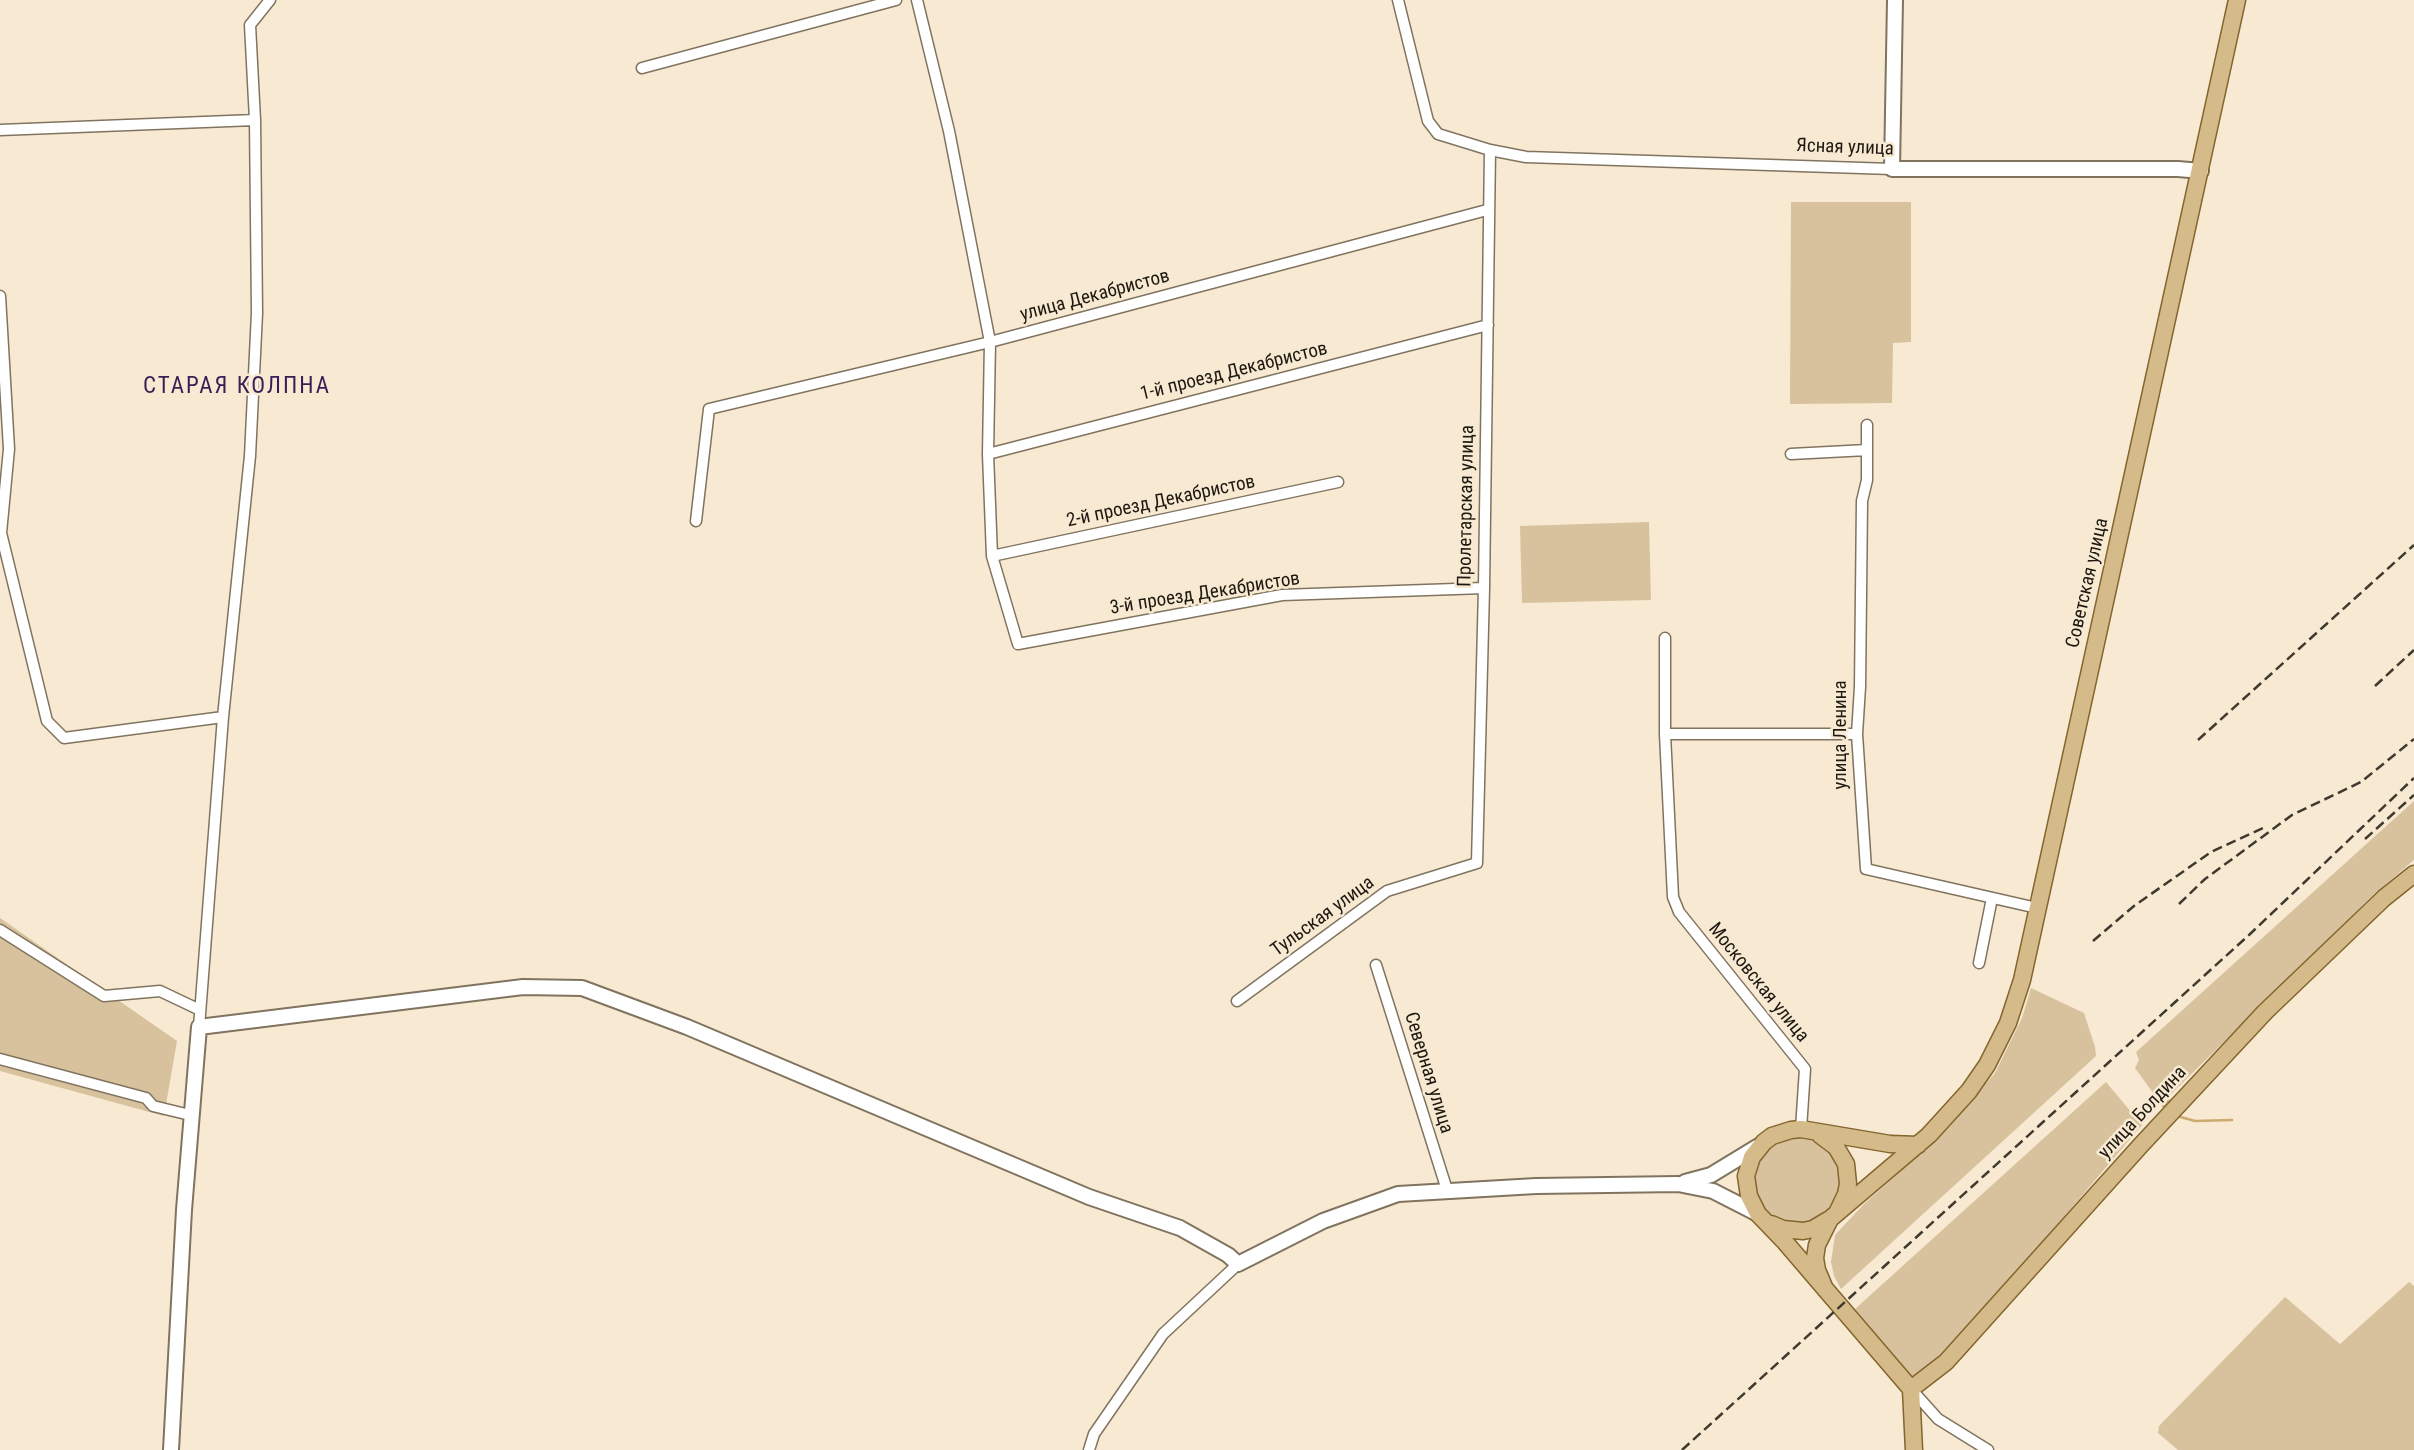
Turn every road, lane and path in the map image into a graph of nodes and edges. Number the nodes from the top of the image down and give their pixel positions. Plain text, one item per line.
1 (896, 0) edge
2 (917, 0) edge
3 (1398, 0) edge
4 (1895, 0) edge
5 (2236, 0) edge
6 (266, 1) edge
7 (642, 68) dead end
8 (255, 120) junction
9 (0, 130) edge
10 (1490, 150) junction
11 (1892, 169) junction
12 (2201, 171) junction
13 (1488, 210) junction
14 (0, 296) edge
15 (1488, 325) junction
16 (990, 342) junction
17 (1867, 425) dead end
18 (1867, 450) junction
19 (988, 454) junction
20 (1791, 454) dead end
21 (1338, 482) dead end
22 (696, 522) dead end
23 (992, 556) junction
24 (1483, 588) junction
25 (1665, 638) dead end
26 (223, 717) junction
27 (1665, 734) junction
28 (1857, 734) junction
29 (1477, 863) joint
30 (2414, 874) edge
31 (1992, 898) junction
32 (2037, 908) junction
33 (0, 930) edge
34 (1979, 963) dead end
35 (1376, 965) dead end
36 (1237, 1001) dead end
37 (200, 1010) junction
38 (199, 1027) junction
39 (0, 1059) edge
40 (190, 1115) junction
41 (1806, 1130) junction
42 (1764, 1142) junction
43 (1918, 1145) junction
44 (1678, 1184) junction
45 (1447, 1190) junction
46 (1834, 1215) junction
47 (1762, 1217) junction
48 (1238, 1264) junction
49 (1825, 1289) junction
50 (1911, 1389) junction
51 (171, 1450) edge
52 (1089, 1450) edge
53 (1914, 1450) edge
54 (1988, 1450) edge

1 - 7 street
2 - 16 street
3 - 10 street, Ясная улица
4 - 11 street
5 - 12 main road, Советская улица
6 - 8 street
8 - 9 street
8 - 26 street
10 - 11 street, Ясная улица
10 - 13 street, Пролетарская улица
11 - 12 street, Ясная улица
12 - 32 main road, Советская улица
13 - 15 street, Пролетарская улица
13 - 16 street, улица Декабристов
14 - 26 street
15 - 19 street, 1-й проезд Декабристов
15 - 24 street, Пролетарская улица
16 - 19 street
16 - 22 street, улица Декабристов
17 - 18 street, улица Ленина
18 - 20 street
18 - 28 street, улица Ленина
19 - 23 street
21 - 23 street, 2-й проезд Декабристов
23 - 24 street, 3-й проезд Декабристов
24 - 29 street, Пролетарская улица
25 - 27 street, Московская улица
26 - 37 street
27 - 28 street
27 - 41 street, Московская улица
28 - 31 street, улица Ленина
29 - 36 street, Тульская улица
30 - 50 main road, улица Болдина
31 - 32 street, улица Ленина
31 - 34 street
32 - 43 main road, Советская улица
33 - 37 street
35 - 45 street, Северная улица
37 - 38 street
38 - 40 street
38 - 48 street
39 - 40 street
40 - 51 street
41 - 42 main road
41 - 43 main road
41 - 46 main road
42 - 44 street
42 - 47 main road
43 - 46 main road, Советская улица
44 - 45 street
44 - 47 street
45 - 48 street
46 - 47 main road
46 - 49 main road
47 - 49 main road
48 - 52 street
49 - 50 main road
50 - 53 main road
50 - 54 street

